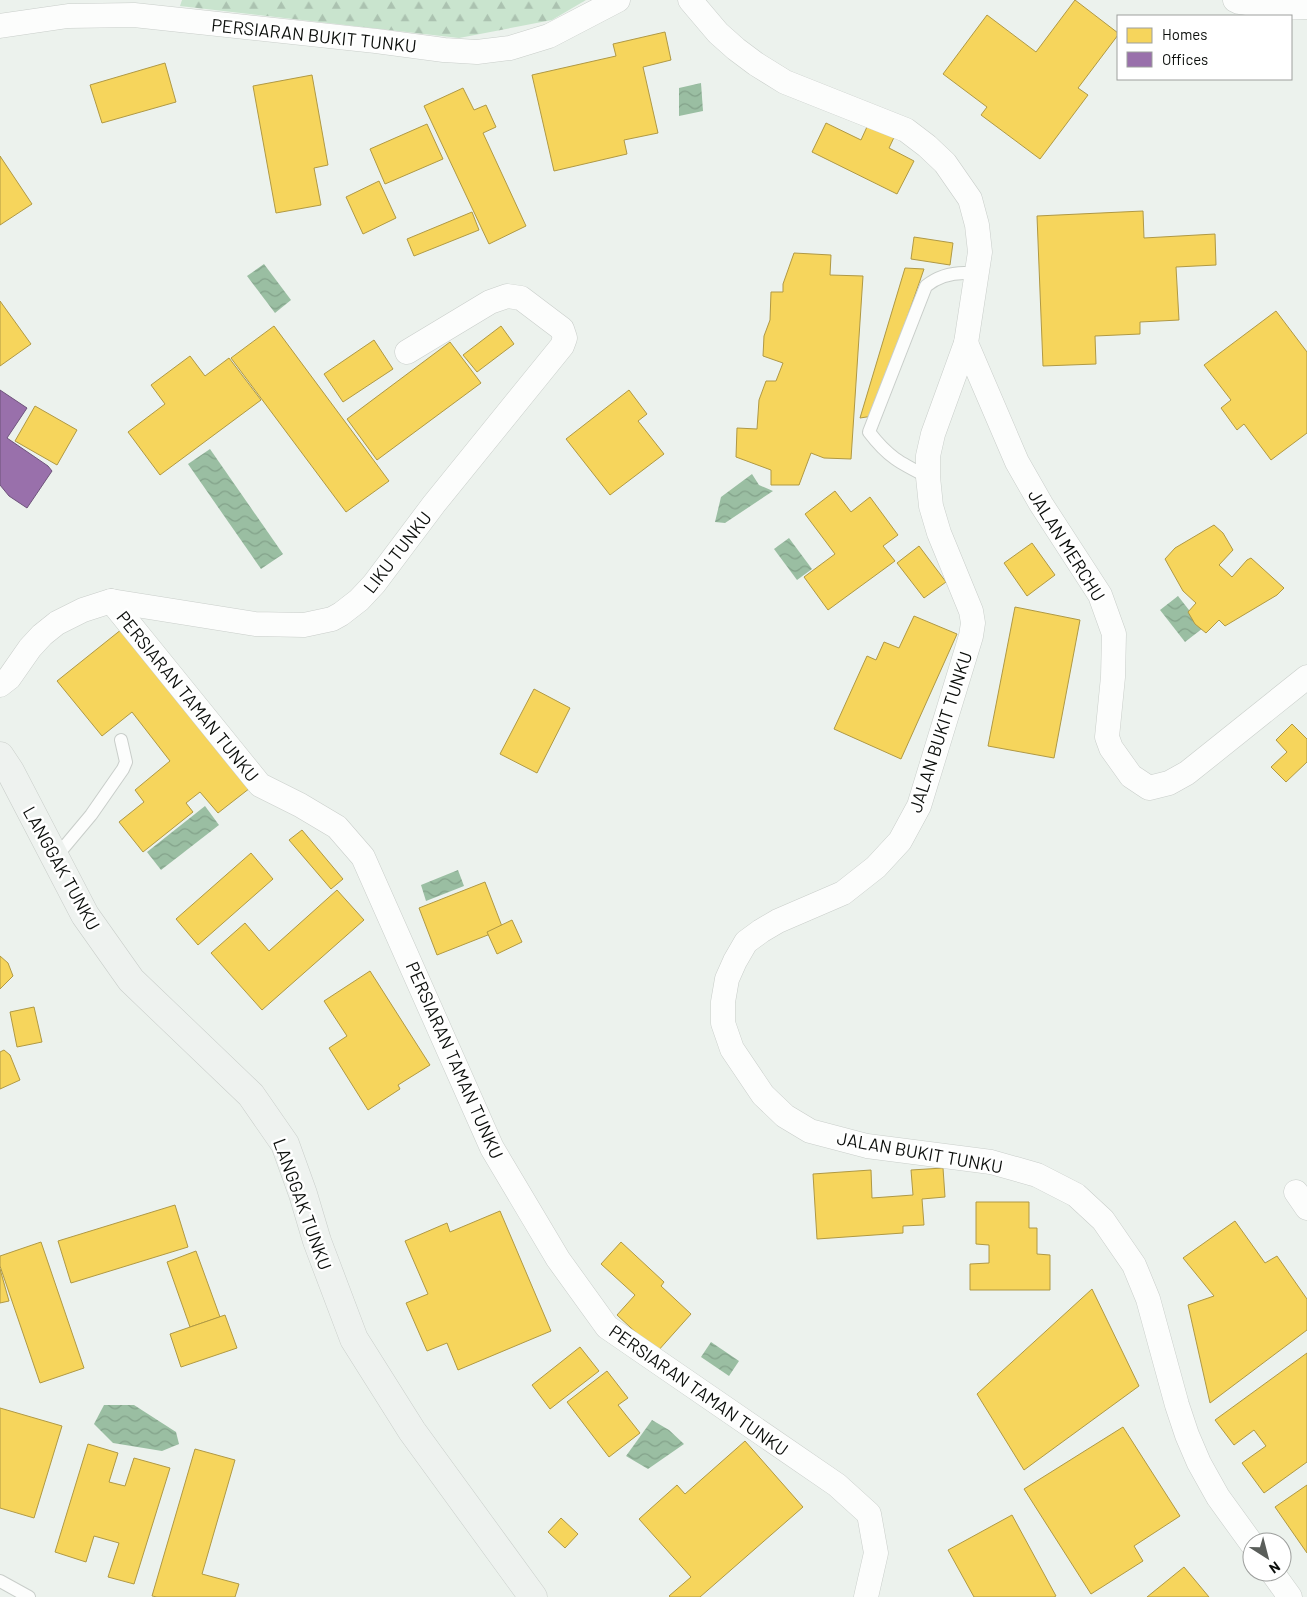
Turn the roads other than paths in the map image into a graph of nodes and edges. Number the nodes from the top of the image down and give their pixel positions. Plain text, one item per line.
1 (618, 0) edge
2 (690, 0) edge
3 (1235, 0) edge
4 (1307, 7) edge
5 (0, 26) edge
6 (977, 274) junction
7 (966, 343) junction
8 (407, 352) dead end
9 (928, 477) junction
10 (111, 601) junction
11 (1307, 676) edge
12 (0, 685) edge
13 (121, 740) dead end
14 (0, 756) edge
15 (55, 858) junction
16 (1243, 1532) edge
17 (0, 1581) edge
18 (1279, 1582) edge
19 (29, 1597) edge
20 (533, 1597) edge
21 (866, 1597) edge
22 (1290, 1597) edge

1 - 5 street, PERSIARAN BUKIT TUNKU
2 - 6 street, JALAN BUKIT TUNKU
3 - 4 street
6 - 7 street, JALAN BUKIT TUNKU
6 - 9 lane
7 - 9 street, JALAN BUKIT TUNKU
7 - 11 street, JALAN MERCHU
8 - 10 street, LIKU TUNKU
9 - 16 street, JALAN BUKIT TUNKU
10 - 12 street, LIKU TUNKU
10 - 21 street, PERSIARAN TAMAN TUNKU
13 - 15 lane
14 - 15 street, LANGGAK TUNKU
15 - 20 street, LANGGAK TUNKU
17 - 19 lane
18 - 22 street

